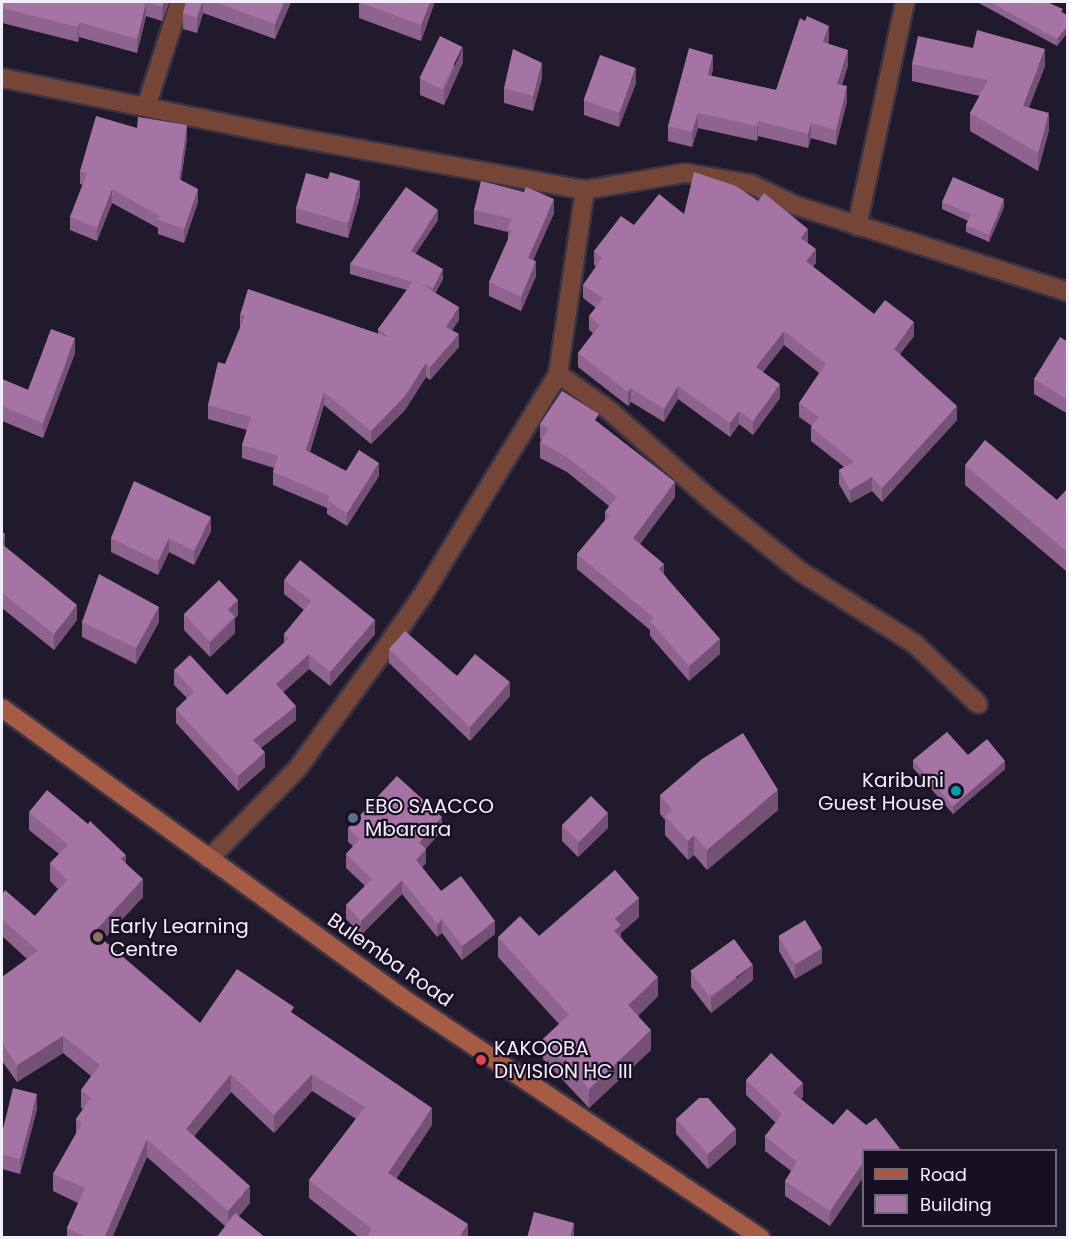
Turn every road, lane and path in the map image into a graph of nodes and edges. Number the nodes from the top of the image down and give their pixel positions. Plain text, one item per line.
1 (180, 2) edge
2 (905, 2) edge
3 (2, 78) edge
4 (146, 107) junction
5 (585, 189) junction
6 (857, 226) junction
7 (1068, 292) edge
8 (558, 374) junction
9 (978, 704) dead end
10 (2, 708) edge
11 (209, 859) junction
12 (761, 1238) edge

1 - 4 street
2 - 6 street
3 - 4 street
4 - 5 street
5 - 6 street
5 - 8 street
6 - 7 street
8 - 9 street
8 - 11 street
10 - 11 main road, Bulemba Road
11 - 12 main road, Bulemba Road

